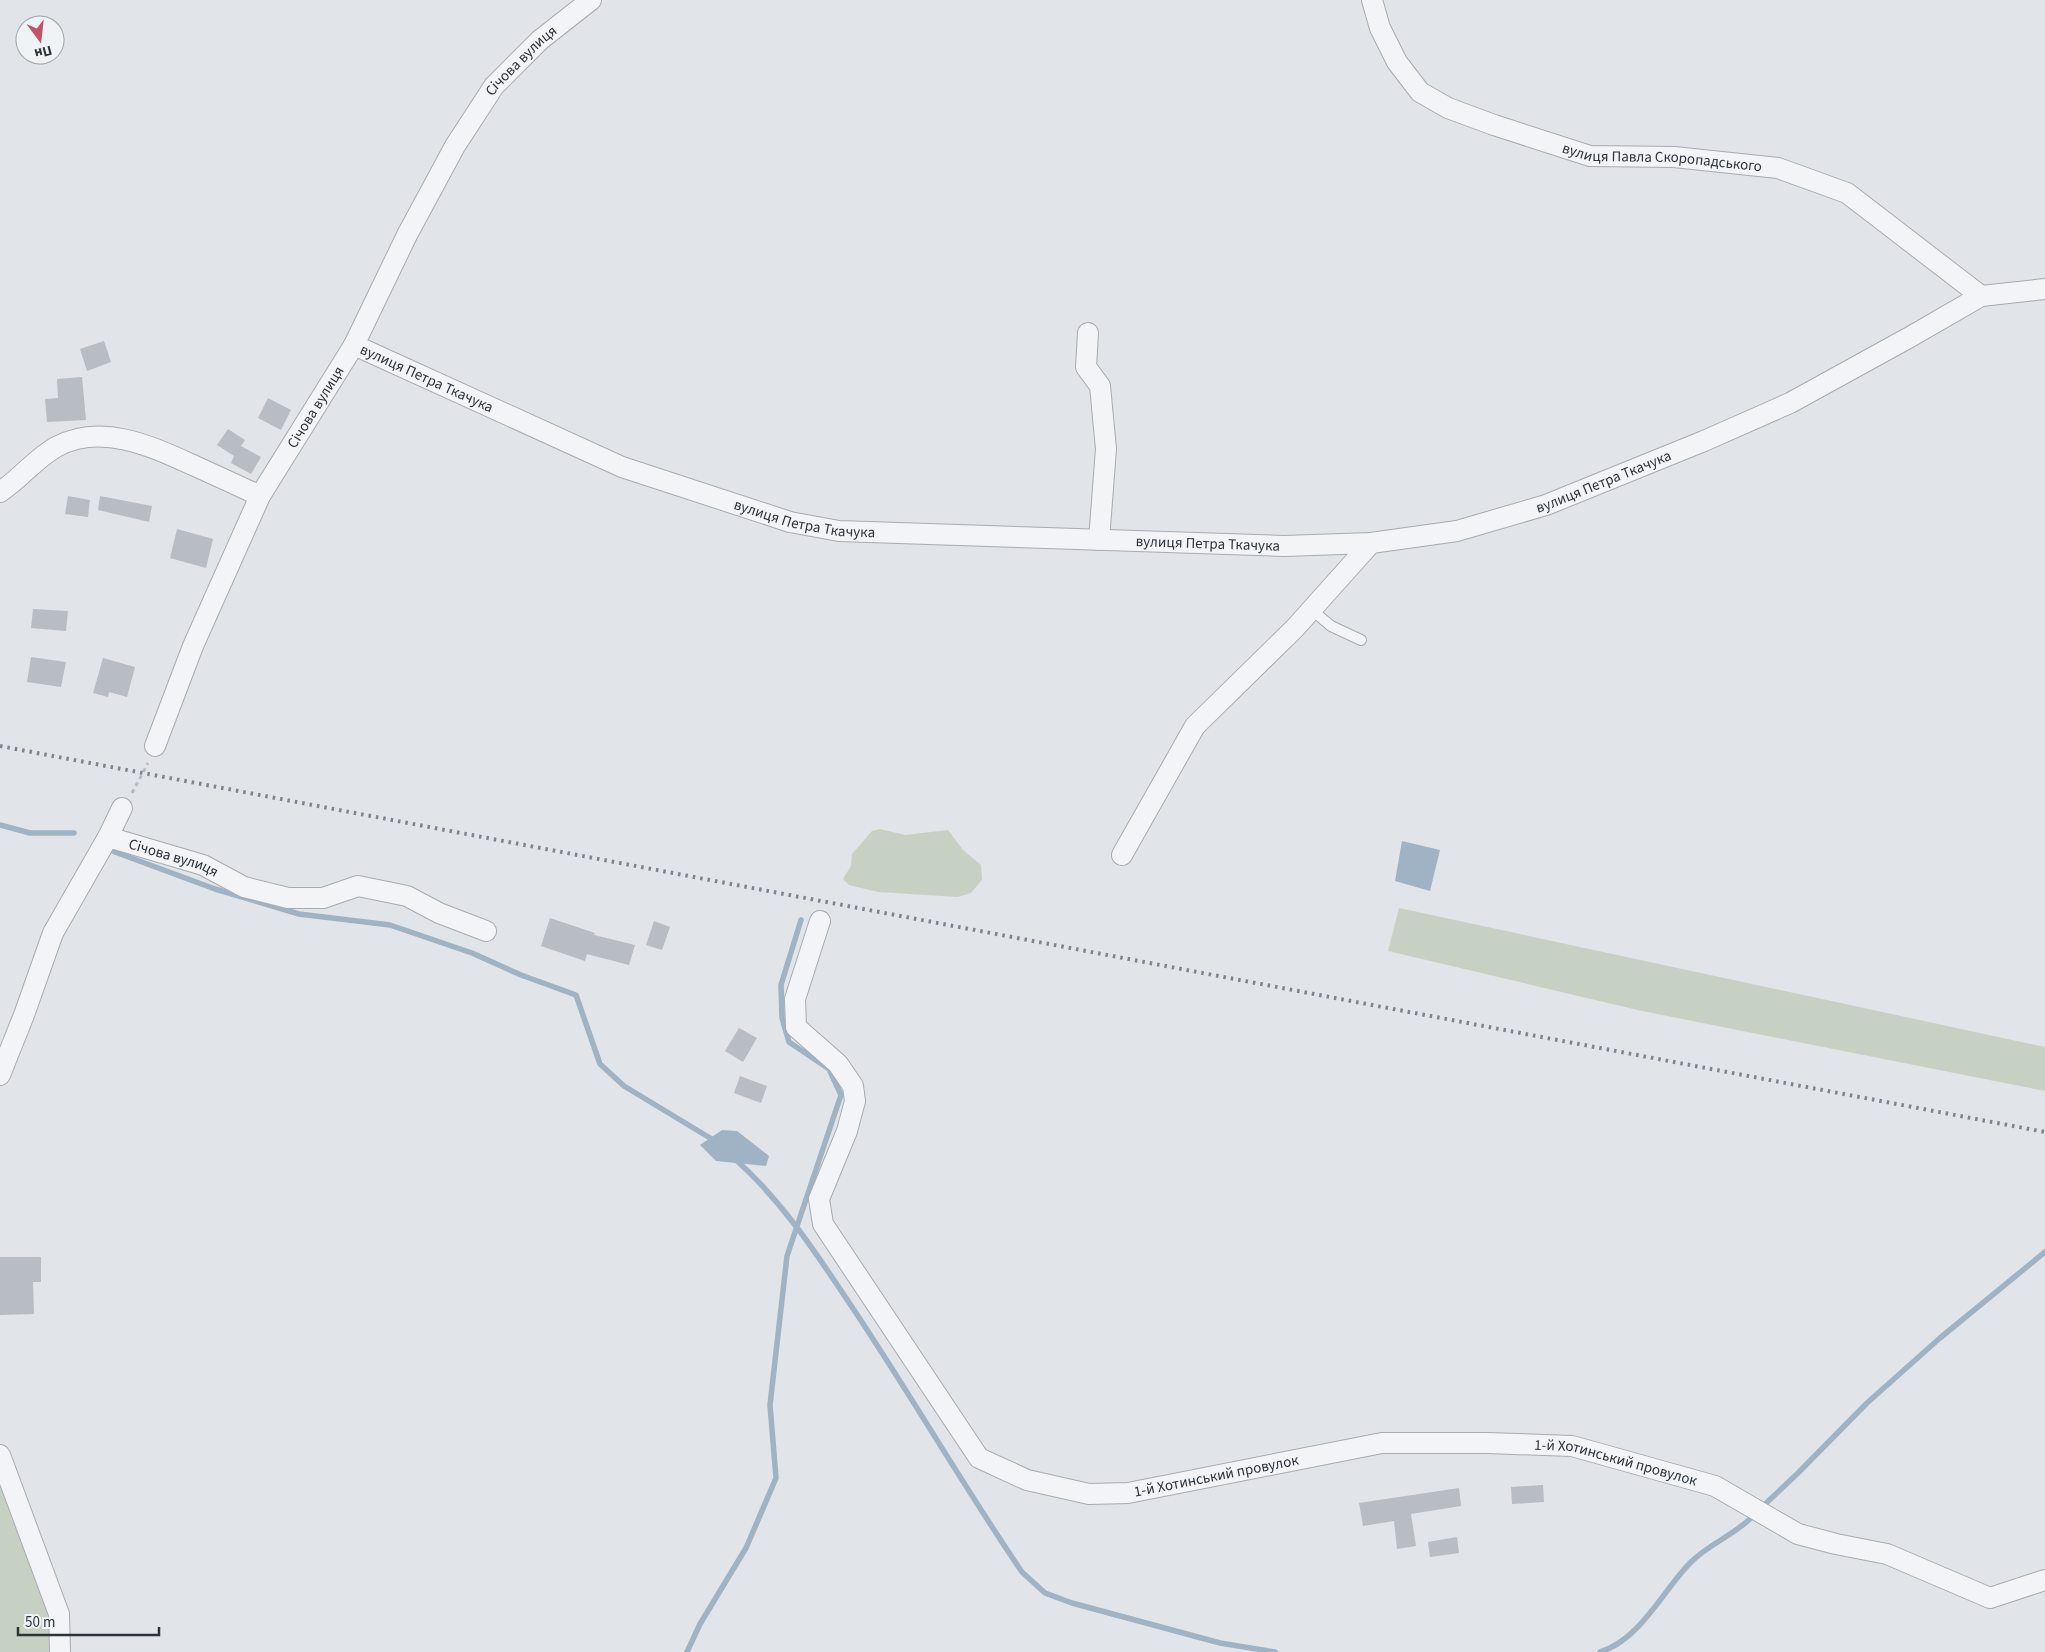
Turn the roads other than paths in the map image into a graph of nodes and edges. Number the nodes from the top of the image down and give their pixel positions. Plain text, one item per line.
1 (591, 0) edge
2 (1372, 0) edge
3 (2045, 289) edge
4 (1981, 296) junction
5 (1088, 333) dead end
6 (354, 345) junction
7 (0, 492) edge
8 (260, 496) junction
9 (1099, 540) junction
10 (1371, 543) junction
11 (1312, 610) junction
12 (1361, 640) dead end
13 (155, 746) road end
14 (122, 808) road end
15 (108, 837) junction
16 (1122, 855) dead end
17 (820, 921) dead end
18 (486, 931) dead end
19 (0, 1075) edge
20 (0, 1455) edge
21 (2045, 1580) edge
22 (60, 1652) edge

1 - 6 street, Січова вулиця
2 - 4 street, вулиця Павла Скоропадського
3 - 4 street, вулиця Петра Ткачука
4 - 10 street, вулиця Петра Ткачука
5 - 9 street
6 - 8 street, Січова вулиця
6 - 9 street, вулиця Петра Ткачука
7 - 8 street
8 - 13 street, Січова вулиця
9 - 10 street, вулиця Петра Ткачука
10 - 11 street
11 - 12 lane
11 - 16 street
14 - 15 street
15 - 18 street, Січова вулиця
15 - 19 street, Січова вулиця
17 - 21 street, 1-й Хотинський провулок
20 - 22 street

